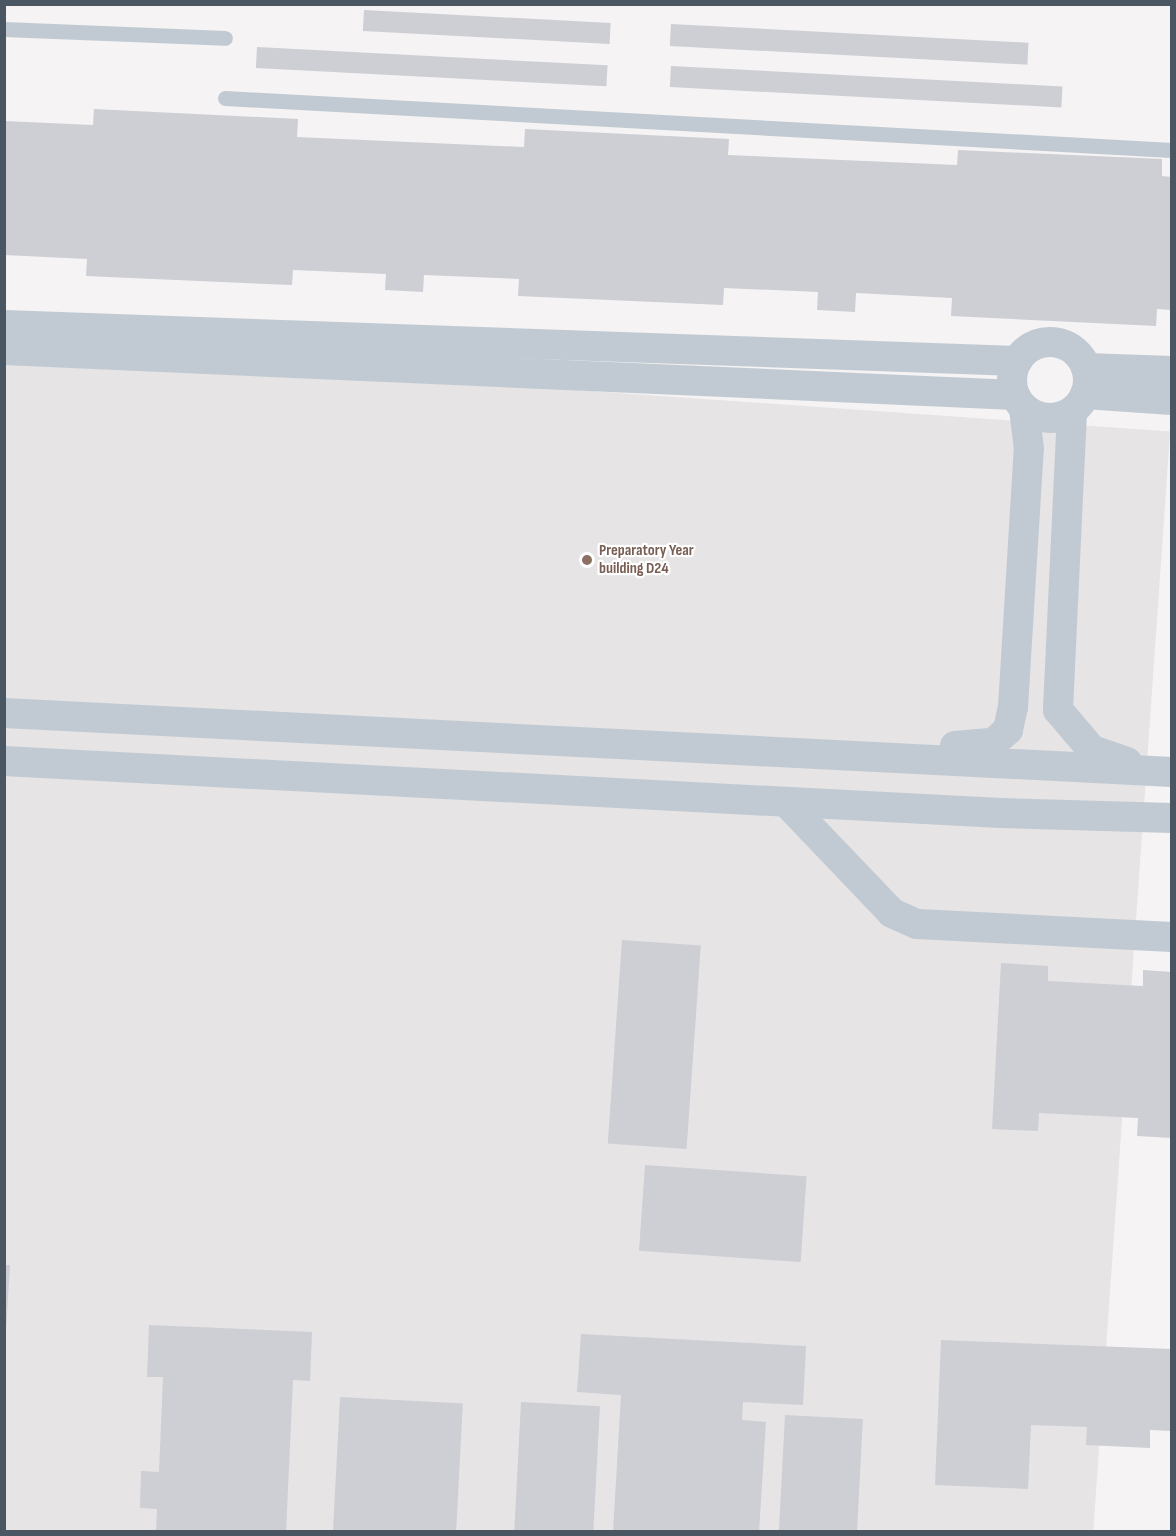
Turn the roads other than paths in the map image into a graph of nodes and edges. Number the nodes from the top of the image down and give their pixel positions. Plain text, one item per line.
1 (4, 29) edge
2 (225, 38) dead end
3 (225, 98) dead end
4 (1172, 150) edge
5 (4, 325) edge
6 (4, 350) edge
7 (1017, 362) junction
8 (1172, 371) edge
9 (1081, 391) junction
10 (1172, 400) edge
11 (1019, 402) junction
12 (4, 712) edge
13 (894, 758) junction
14 (4, 761) edge
15 (1162, 772) edge
16 (786, 802) junction
17 (1172, 818) edge
18 (1172, 937) edge

1 - 2 lane
3 - 4 lane
5 - 7 street
6 - 11 street
7 - 9 street
7 - 11 street
8 - 9 street
9 - 10 street
9 - 11 street
9 - 15 street
11 - 13 street
12 - 13 street
13 - 15 street
14 - 16 street
16 - 17 street
16 - 18 street

